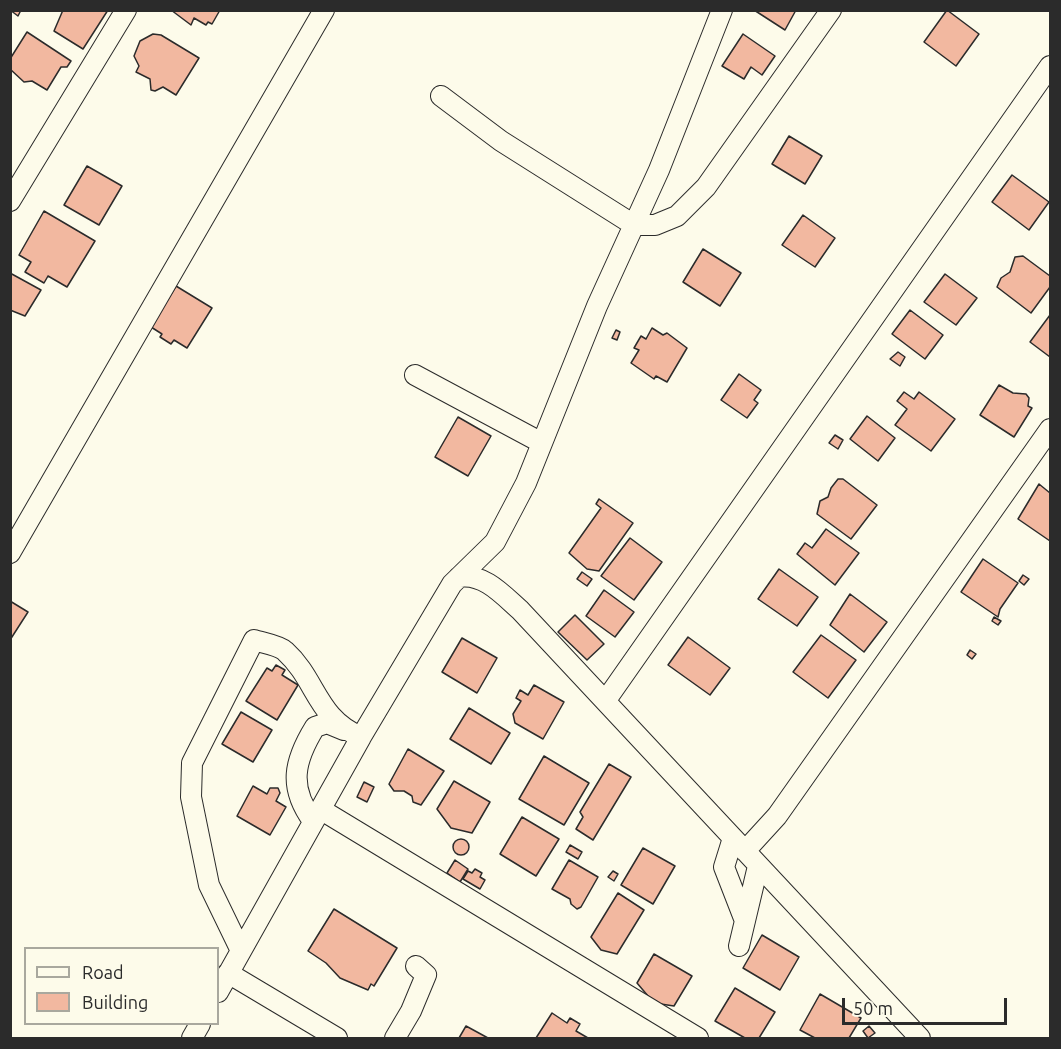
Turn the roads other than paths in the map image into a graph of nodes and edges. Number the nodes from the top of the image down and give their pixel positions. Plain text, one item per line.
1 (126, 10) edge
2 (324, 10) edge
3 (722, 10) edge
4 (831, 10) edge
5 (1050, 66) edge
6 (441, 96) dead end
7 (10, 201) edge
8 (634, 225) junction
9 (415, 375) dead end
10 (1050, 429) edge
11 (542, 443) junction
12 (495, 542) junction
13 (10, 553) edge
14 (459, 577) junction
15 (489, 583) junction
16 (606, 700) junction
17 (353, 733) junction
18 (317, 815) junction
19 (739, 844) junction
20 (758, 866) junction
21 (745, 921) junction
22 (739, 946) dead end
23 (241, 951) junction
24 (416, 966) dead end
25 (228, 973) junction
26 (219, 990) edge
27 (337, 1038) edge
28 (396, 1038) edge
29 (698, 1038) edge
30 (920, 1038) edge

1 - 7 street
2 - 13 street
3 - 8 street
4 - 8 street
5 - 16 street
6 - 8 street
8 - 11 street
9 - 11 street
10 - 19 street
11 - 12 street
12 - 14 street
12 - 15 street
14 - 15 street
14 - 17 street
15 - 16 street
16 - 19 street
17 - 18 street
17 - 18 street
17 - 23 street
18 - 23 street
18 - 29 street
19 - 20 street
19 - 21 street
20 - 21 street
20 - 30 street
21 - 22 street
23 - 25 street
24 - 28 street
25 - 26 street
25 - 27 street

